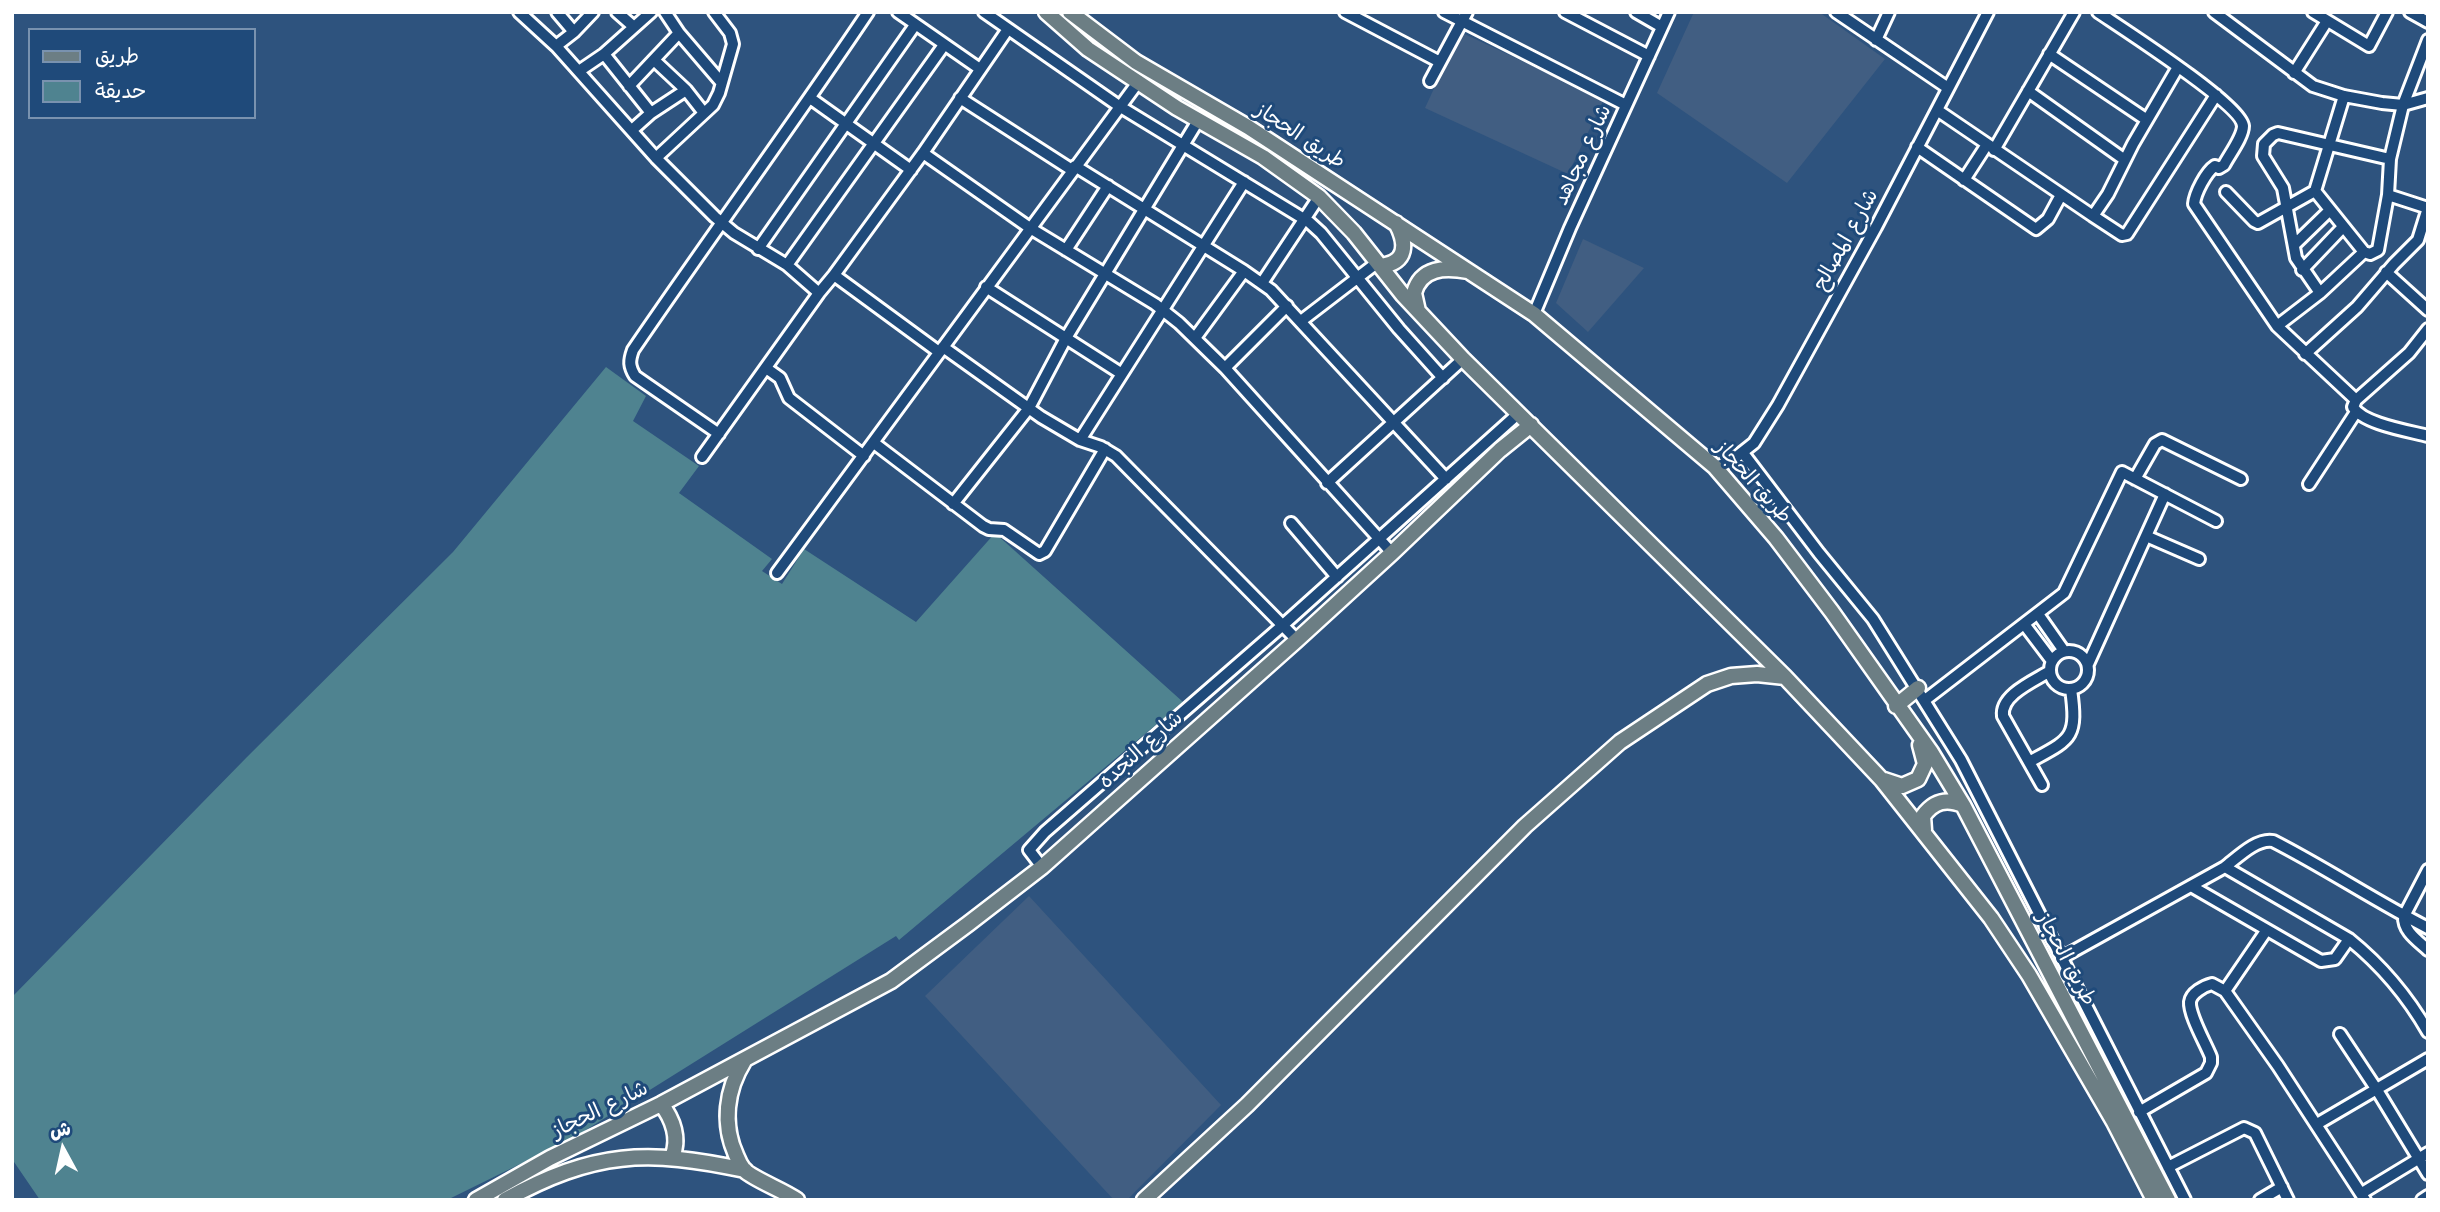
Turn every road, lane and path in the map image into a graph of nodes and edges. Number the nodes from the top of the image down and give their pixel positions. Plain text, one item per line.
1 (519, 12) edge
2 (557, 12) edge
3 (593, 12) edge
4 (617, 12) edge
5 (651, 12) edge
6 (665, 12) edge
7 (714, 12) edge
8 (868, 12) edge
9 (898, 12) edge
10 (984, 12) edge
11 (1046, 12) edge
12 (1070, 12) edge
13 (1345, 12) edge
14 (1444, 12) edge
15 (1565, 12) edge
16 (1636, 12) edge
17 (1669, 12) edge
18 (1836, 12) edge
19 (1889, 12) edge
20 (1988, 12) edge
21 (2074, 12) edge
22 (2098, 12) edge
23 (2214, 12) edge
24 (2234, 12) edge
25 (2313, 12) edge
26 (2387, 12) edge
27 (2410, 12) edge
28 (1465, 17) edge
29 (2327, 21) junction
30 (2228, 22) junction
31 (2428, 22) edge
32 (915, 25) junction
33 (634, 27) junction
34 (1662, 27) junction
35 (1008, 29) junction
36 (574, 32) junction
37 (679, 33) junction
38 (1876, 40) junction
39 (2428, 40) edge
40 (944, 45) junction
41 (556, 46) junction
42 (604, 54) junction
43 (2049, 54) junction
44 (1649, 56) junction
45 (654, 60) junction
46 (1440, 62) junction
47 (2178, 67) junction
48 (981, 69) junction
49 (579, 71) junction
50 (2294, 73) junction
51 (1139, 81) junction
52 (1430, 81) dead end
53 (721, 82) junction
54 (629, 86) junction
55 (1948, 88) junction
56 (685, 90) junction
57 (2028, 91) junction
58 (2216, 94) junction
59 (2344, 96) junction
60 (810, 98) junction
61 (2428, 98) edge
62 (960, 99) junction
63 (2403, 104) junction
64 (1626, 105) junction
65 (1119, 106) junction
66 (1937, 110) junction
67 (651, 113) junction
68 (704, 113) junction
69 (1199, 119) junction
70 (2147, 120) junction
71 (846, 124) junction
72 (632, 130) junction
73 (874, 144) junction
74 (1182, 144) junction
75 (2330, 145) junction
76 (1917, 147) junction
77 (1990, 148) junction
78 (923, 153) junction
79 (656, 158) junction
80 (2390, 159) junction
81 (2125, 160) junction
82 (1073, 168) junction
83 (911, 170) junction
84 (1964, 180) junction
85 (1244, 182) junction
86 (1108, 186) junction
87 (2315, 191) junction
88 (2226, 192) dead end
89 (2061, 195) junction
90 (2388, 195) junction
91 (1319, 197) junction
92 (1143, 208) junction
93 (2287, 208) junction
94 (2428, 208) edge
95 (2330, 211) junction
96 (2093, 216) junction
97 (1304, 219) junction
98 (720, 222) junction
99 (1396, 222) junction
100 (2343, 227) junction
101 (1030, 228) junction
102 (2418, 240) junction
103 (2294, 245) junction
104 (1204, 246) junction
105 (2428, 248) edge
106 (758, 249) junction
107 (1066, 250) junction
108 (2378, 250) junction
109 (2364, 252) junction
110 (1379, 264) junction
111 (787, 265) junction
112 (2390, 268) junction
113 (2302, 270) junction
114 (1244, 271) junction
115 (1472, 272) junction
116 (1104, 274) junction
117 (834, 275) junction
118 (1359, 278) junction
119 (1262, 283) junction
120 (986, 287) junction
121 (819, 293) junction
122 (2320, 293) junction
123 (1287, 306) junction
124 (1163, 310) junction
125 (2428, 310) edge
126 (1419, 313) junction
127 (1534, 314) junction
128 (1301, 321) junction
129 (2277, 326) junction
130 (2428, 329) edge
131 (1066, 338) junction
132 (1195, 338) junction
133 (941, 349) junction
134 (2305, 354) junction
135 (1463, 359) junction
136 (766, 368) junction
137 (1225, 368) junction
138 (1122, 374) junction
139 (1443, 378) junction
140 (2356, 400) junction
141 (1029, 408) junction
142 (2356, 412) junction
143 (1519, 413) junction
144 (1394, 422) junction
145 (1531, 425) junction
146 (719, 434) junction
147 (2428, 436) edge
148 (1080, 440) junction
149 (874, 443) junction
150 (1105, 449) junction
151 (1743, 453) junction
152 (864, 456) junction
153 (702, 457) dead end
154 (1715, 467) junction
155 (2135, 479) junction
156 (2241, 479) dead end
157 (1446, 480) junction
158 (1327, 482) junction
159 (2309, 484) dead end
160 (2165, 494) junction
161 (953, 503) junction
162 (2216, 521) dead end
163 (1291, 523) dead end
164 (2146, 536) junction
165 (1379, 539) junction
166 (1392, 553) junction
167 (2199, 559) dead end
168 (777, 573) dead end
169 (1337, 577) junction
170 (2038, 614) junction
171 (2024, 624) junction
172 (1283, 625) junction
173 (1297, 640) junction
174 (2064, 651) junction
175 (2088, 664) junction
176 (2051, 666) junction
177 (1786, 677) junction
178 (2071, 689) junction
179 (1921, 694) junction
180 (1896, 706) junction
181 (1917, 733) junction
182 (2029, 762) junction
183 (1882, 780) junction
184 (2042, 785) dead end
185 (1963, 805) junction
186 (1924, 830) junction
187 (1042, 867) junction
188 (2225, 867) junction
189 (2428, 870) edge
190 (2190, 886) junction
191 (2037, 910) junction
192 (2404, 916) junction
193 (2022, 919) junction
194 (2428, 928) edge
195 (2266, 931) junction
196 (2349, 939) junction
197 (2428, 950) edge
198 (2061, 958) junction
199 (2225, 991) junction
200 (2428, 1032) edge
201 (2340, 1034) dead end
202 (744, 1059) junction
203 (2428, 1059) edge
204 (2377, 1090) junction
205 (661, 1104) junction
206 (2140, 1112) junction
207 (2317, 1124) junction
208 (2423, 1156) edge
209 (672, 1157) junction
210 (2168, 1167) junction
211 (745, 1170) junction
212 (2428, 1174) edge
213 (2282, 1187) junction
214 (2363, 1196) edge
215 (2428, 1196) edge
216 (476, 1200) edge
217 (505, 1200) edge
218 (797, 1200) edge
219 (1144, 1200) edge
220 (2154, 1200) edge
221 (2168, 1200) edge
222 (2185, 1200) edge
223 (2260, 1200) edge
224 (2288, 1200) edge
225 (2422, 1200) edge

1 - 41 street
2 - 36 street
3 - 36 street
4 - 33 street
5 - 33 street
6 - 37 street
7 - 53 street
8 - 60 street
9 - 32 street
10 - 35 street
11 - 51 main road, طريق الحجاز
12 - 99 main road, طريق الحجاز
13 - 46 street
14 - 28 street
15 - 44 street
16 - 34 street
17 - 34 street, شارع مجاهد
18 - 38 street
19 - 38 street
20 - 55 street, شارع المصالح
21 - 43 street
22 - 47 street
23 - 30 street
24 - 30 street
25 - 29 street
26 - 29 street
27 - 31 street
28 - 46 street
28 - 64 street
29 - 50 street
30 - 50 street
32 - 40 street
32 - 71 street
33 - 42 street
34 - 44 street, شارع مجاهد
35 - 48 street
35 - 65 street
36 - 41 street
37 - 45 street
37 - 53 street
38 - 55 street
39 - 63 street
40 - 48 street
40 - 73 street
41 - 49 street
42 - 49 street
42 - 54 street
43 - 57 street
43 - 70 street
44 - 64 street, شارع مجاهد
45 - 54 street
45 - 56 street
46 - 52 street
47 - 58 street
47 - 70 street
48 - 62 street
49 - 72 street
50 - 59 street
51 - 65 street
51 - 69 main road, طريق الحجاز
53 - 68 street
54 - 67 street
55 - 66 street, شارع المصالح
56 - 67 street
56 - 68 street
57 - 77 street
57 - 81 street
58 - 96 street
58 - 129 street
59 - 63 street
59 - 75 street
60 - 71 street
60 - 98 street
61 - 63 street
62 - 78 street
62 - 82 street
63 - 80 street
64 - 127 street, شارع مجاهد
65 - 74 street
65 - 82 street
66 - 76 street, شارع المصالح
66 - 77 street
67 - 72 street
68 - 79 street
69 - 74 street
69 - 91 main road, طريق الحجاز
70 - 81 street
71 - 73 street
71 - 106 street
72 - 79 street
73 - 83 street
73 - 111 street
74 - 85 street
74 - 92 street
75 - 80 street
75 - 87 street
75 - 93 street
76 - 84 street
76 - 151 street, شارع المصالح
77 - 84 street
77 - 89 street
78 - 83 street
78 - 101 street
79 - 98 street
80 - 90 street
81 - 96 street
82 - 86 street
82 - 101 street
83 - 117 street
84 - 89 street
85 - 97 street
85 - 104 street
86 - 92 street
86 - 107 street
87 - 93 street
87 - 95 street
88 - 93 street
89 - 96 street
90 - 94 street
90 - 108 street
91 - 97 street
91 - 110 main road, طريق الحجاز
92 - 104 street
92 - 116 street
93 - 103 street
94 - 102 street
95 - 100 street
95 - 103 street
97 - 118 street
97 - 119 street
98 - 106 street
98 - 146 street
99 - 110 main road
99 - 115 main road, طريق الحجاز
100 - 109 street
100 - 113 street
101 - 107 street
101 - 120 street
102 - 105 street
102 - 112 street
103 - 113 street
104 - 114 street
104 - 124 street
106 - 111 street
107 - 116 street
108 - 109 street
108 - 112 street
109 - 122 street
110 - 118 street
110 - 126 main road, طريق الحجاز
111 - 121 street
112 - 125 street
112 - 134 street
113 - 122 street
114 - 119 street
114 - 132 street
115 - 126 main road
115 - 127 main road, طريق الحجاز
116 - 124 street
116 - 131 street
117 - 121 street
117 - 133 street
118 - 128 street
118 - 139 street
119 - 123 street
120 - 131 street
120 - 133 street
121 - 136 street
122 - 129 street
123 - 128 street
123 - 137 street
124 - 132 street
124 - 138 street
126 - 135 main road, طريق الحجاز
127 - 154 main road, طريق الحجاز
128 - 144 street
129 - 134 street
130 - 140 street
131 - 138 street
131 - 141 street
132 - 137 street
133 - 141 street
133 - 149 street
134 - 140 street
135 - 139 street
135 - 143 main road, طريق الحجاز
136 - 146 street
136 - 152 street
137 - 158 street
138 - 148 street
139 - 144 street
140 - 142 street
141 - 148 street
141 - 161 street
142 - 147 street
142 - 159 street
143 - 145 main road, طريق الحجاز
143 - 157 street
144 - 157 street
144 - 158 street
145 - 166 main road, شارع النجده
145 - 177 main road, طريق الحجاز
146 - 153 street
148 - 150 street
149 - 152 street
149 - 161 street
150 - 161 street
150 - 172 street
151 - 154 street, شارع المصالح
151 - 179 street
152 - 168 street
154 - 180 main road, طريق الحجاز
155 - 156 street
155 - 160 street
155 - 170 street
157 - 165 street
158 - 165 street
160 - 162 street
160 - 164 street
163 - 169 street
164 - 167 street
164 - 175 street
165 - 166 street
165 - 169 street
166 - 173 main road, شارع النجده
169 - 172 street
170 - 171 street
170 - 174 street
171 - 176 street
171 - 179 street
172 - 173 street
172 - 187 street
173 - 187 main road, شارع النجده
174 - 175 street
174 - 176 street
175 - 178 street
176 - 178 street
176 - 182 street
177 - 183 main road, طريق الحجاز
177 - 219 main road
178 - 182 street
179 - 180 main road
179 - 191 street
180 - 181 main road, طريق الحجاز
181 - 183 main road
181 - 185 main road, طريق الحجاز
182 - 184 street
183 - 186 main road, طريق الحجاز
185 - 186 main road
185 - 193 main road, طريق الحجاز
186 - 220 main road, طريق الحجاز
187 - 202 main road, شارع النجده
188 - 190 street
188 - 192 street
188 - 196 street
189 - 192 street
190 - 195 street
190 - 198 street
191 - 193 street
191 - 198 street
192 - 194 street
192 - 197 street
193 - 221 main road, طريق الحجاز
195 - 196 street
195 - 199 street
196 - 200 street
198 - 206 street
199 - 206 street
199 - 207 street
201 - 204 street
202 - 205 main road, شارع الحجاز
202 - 211 main road
203 - 204 street
204 - 207 street
204 - 208 street
205 - 209 main road
205 - 216 main road, شارع الحجاز
206 - 210 street
207 - 214 street
208 - 212 street
208 - 214 street
209 - 211 main road, شارع الحجاز
209 - 217 main road, شارع الحجاز
210 - 213 street
210 - 222 street
211 - 218 main road, شارع الحجاز
213 - 223 street
213 - 224 street
215 - 225 street

